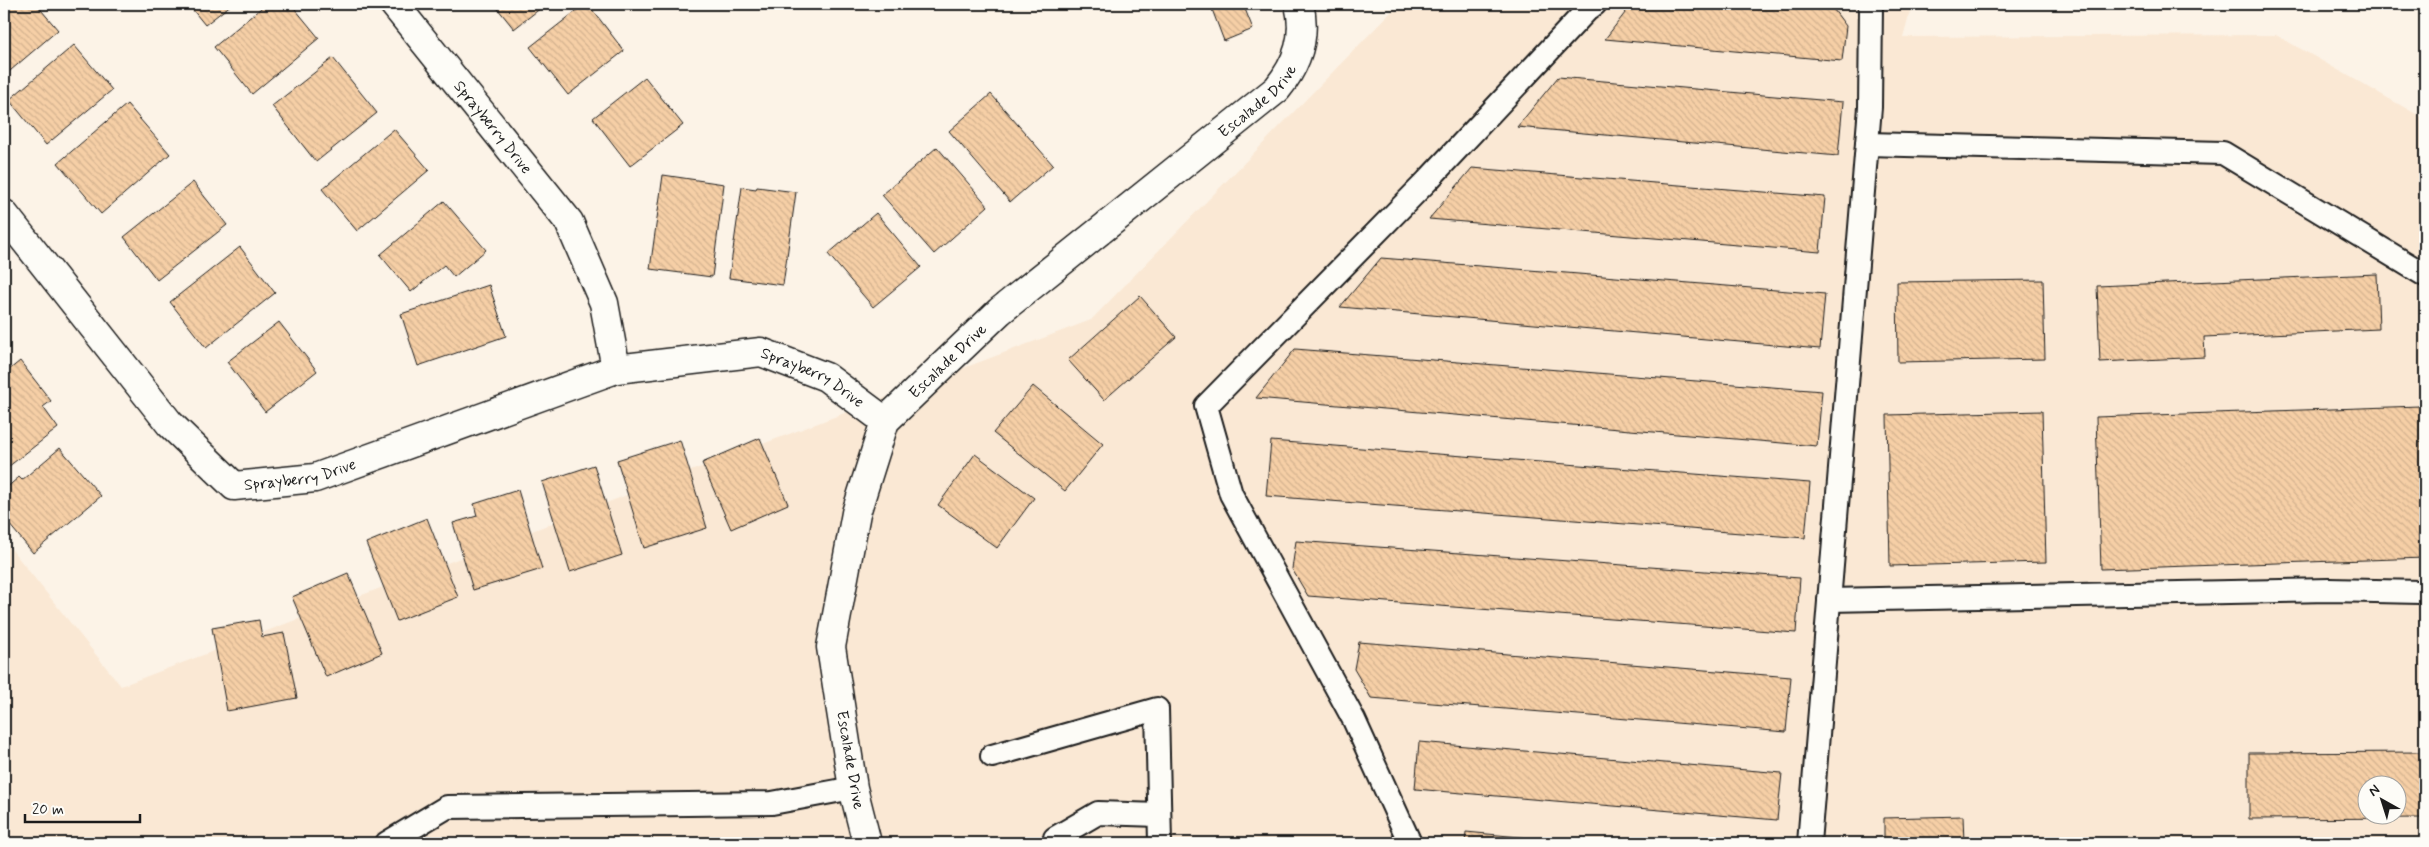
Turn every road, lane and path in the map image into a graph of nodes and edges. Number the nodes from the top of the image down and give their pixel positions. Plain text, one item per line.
1 (394, 4) edge
2 (1299, 4) edge
3 (1595, 4) edge
4 (1869, 4) edge
5 (1867, 144) junction
6 (4, 214) edge
7 (2425, 275) edge
8 (616, 369) junction
9 (885, 421) junction
10 (2425, 590) edge
11 (1829, 600) junction
12 (992, 756) dead end
13 (854, 788) junction
14 (1159, 815) junction
15 (388, 843) edge
16 (867, 843) edge
17 (1054, 843) edge
18 (1160, 843) edge
19 (1410, 843) edge
20 (1809, 843) edge

1 - 8 street, Sprayberry Drive
2 - 9 street, Escalade Drive
3 - 19 lane
4 - 5 lane
5 - 7 lane
5 - 11 lane
6 - 8 street, Sprayberry Drive
8 - 9 street, Sprayberry Drive
9 - 13 street, Escalade Drive
10 - 11 lane
11 - 20 lane
12 - 14 lane
13 - 15 lane
13 - 16 street, Escalade Drive
14 - 17 lane
14 - 18 lane

